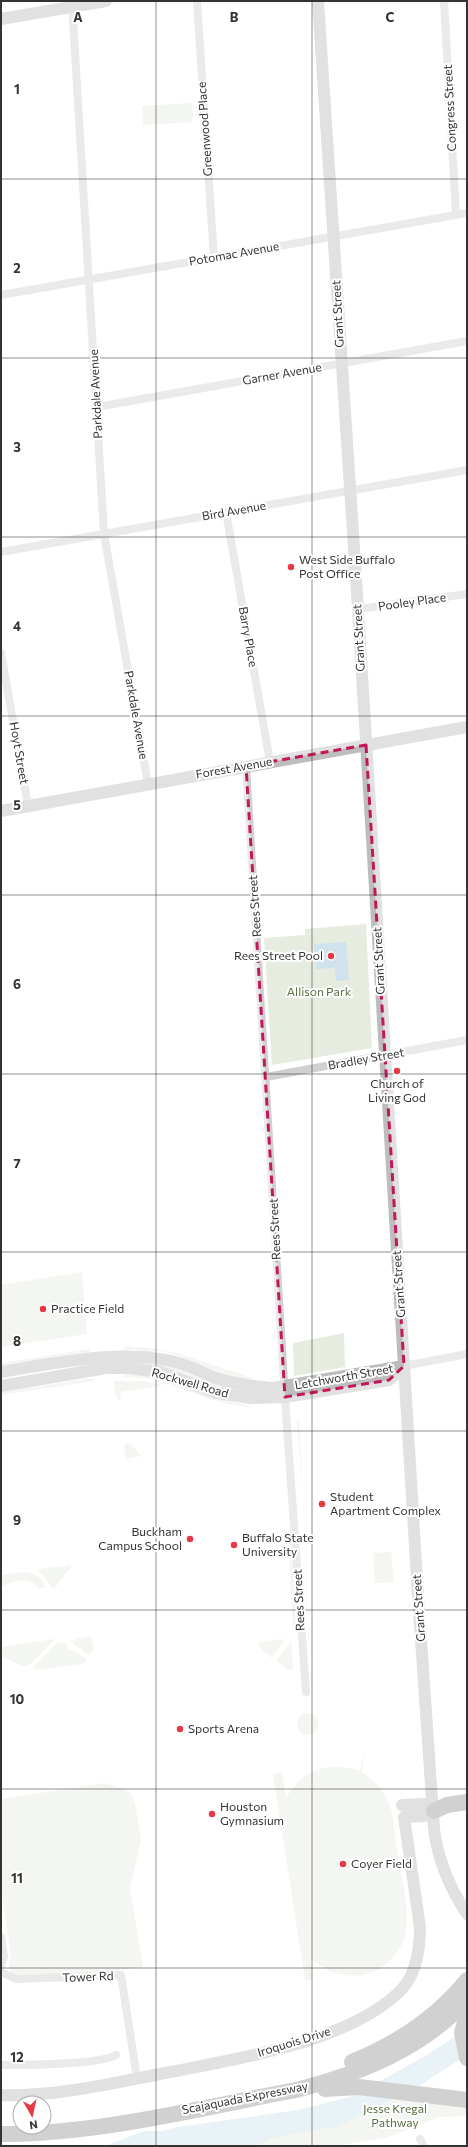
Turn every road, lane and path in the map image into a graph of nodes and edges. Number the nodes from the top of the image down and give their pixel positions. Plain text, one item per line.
1 (106, 1) edge
2 (197, 1) edge
3 (318, 1) edge
4 (444, 1) edge
5 (73, 4) edge
6 (1, 20) edge
7 (467, 213) edge
8 (456, 215) junction
9 (334, 237) junction
10 (214, 258) junction
11 (89, 280) junction
12 (1, 295) edge
13 (467, 341) edge
14 (340, 364) junction
15 (97, 407) junction
16 (467, 470) edge
17 (350, 492) junction
18 (226, 512) junction
19 (104, 534) junction
20 (1, 552) edge
21 (467, 594) edge
22 (358, 609) junction
23 (1, 653) edge
24 (467, 727) edge
25 (366, 745) junction
26 (270, 762) junction
27 (246, 766) junction
28 (148, 784) junction
29 (28, 806) junction
30 (1, 811) edge
31 (467, 1040) edge
32 (385, 1056) junction
33 (266, 1077) junction
34 (467, 1354) edge
35 (404, 1366) junction
36 (1, 1372) edge
37 (1, 1386) edge
38 (285, 1392) junction
39 (306, 1692) dead end
40 (467, 1802) edge
41 (402, 1805) dead end
42 (467, 1810) edge
43 (434, 1811) junction
44 (467, 1914) edge
45 (1, 1937) edge
46 (1, 1965) edge
47 (1, 1972) edge
48 (467, 1980) edge
49 (467, 2000) edge
50 (466, 2018) edge
51 (116, 2055) dead end
52 (467, 2058) edge
53 (1, 2065) edge
54 (137, 2078) junction
55 (296, 2090) junction
56 (1, 2095) edge
57 (467, 2100) edge
58 (52, 2121) edge
59 (1, 2123) edge
60 (12, 2123) edge
61 (1, 2134) edge

1 - 5 street
2 - 10 street, Greenwood Place
3 - 9 street, Grant Street
4 - 8 street, Congress Street
5 - 6 street
5 - 11 street, Parkdale Avenue
7 - 8 street, Potomac Avenue
8 - 9 street, Potomac Avenue
9 - 10 street, Potomac Avenue
9 - 14 street, Grant Street
10 - 11 street, Potomac Avenue
11 - 12 street, Potomac Avenue
11 - 15 street, Parkdale Avenue
13 - 14 street, Garner Avenue
14 - 15 street, Garner Avenue
14 - 17 street, Grant Street
15 - 19 street, Parkdale Avenue
16 - 17 street, Bird Avenue
17 - 18 street, Bird Avenue
17 - 22 street, Grant Street
18 - 19 street, Bird Avenue
18 - 26 street, Barry Place
19 - 20 street, Bird Avenue
19 - 28 street, Parkdale Avenue
21 - 22 street, Pooley Place
22 - 25 street, Grant Street
23 - 29 street, Hoyt Street
24 - 25 street, Forest Avenue
25 - 26 street, Forest Avenue
25 - 32 street, Grant Street
26 - 27 street, Forest Avenue
27 - 28 street, Forest Avenue
27 - 33 street, Rees Street
28 - 29 street, Forest Avenue
29 - 30 street, Forest Avenue
31 - 32 street, Bradley Street
32 - 33 street, Bradley Street
32 - 35 street, Grant Street
33 - 38 street, Rees Street
34 - 35 street, Letchworth Street
35 - 38 street, Letchworth Street
35 - 43 street, Grant Street
36 - 38 street, Rockwell Road
37 - 38 street, Rockwell Road
38 - 39 street, Rees Street
40 - 43 highway
41 - 43 street
42 - 43 highway
43 - 44 street, Grant Street
43 - 54 street, Iroquois Drive
45 - 46 street
47 - 54 street, Tower Rd
48 - 58 highway, Scajaquada Expressway
49 - 55 highway, Scajaquada Expressway
50 - 52 highway
51 - 53 street
54 - 56 street, Iroquois Drive
55 - 57 highway
55 - 61 highway, Scajaquada Expressway
59 - 60 highway

